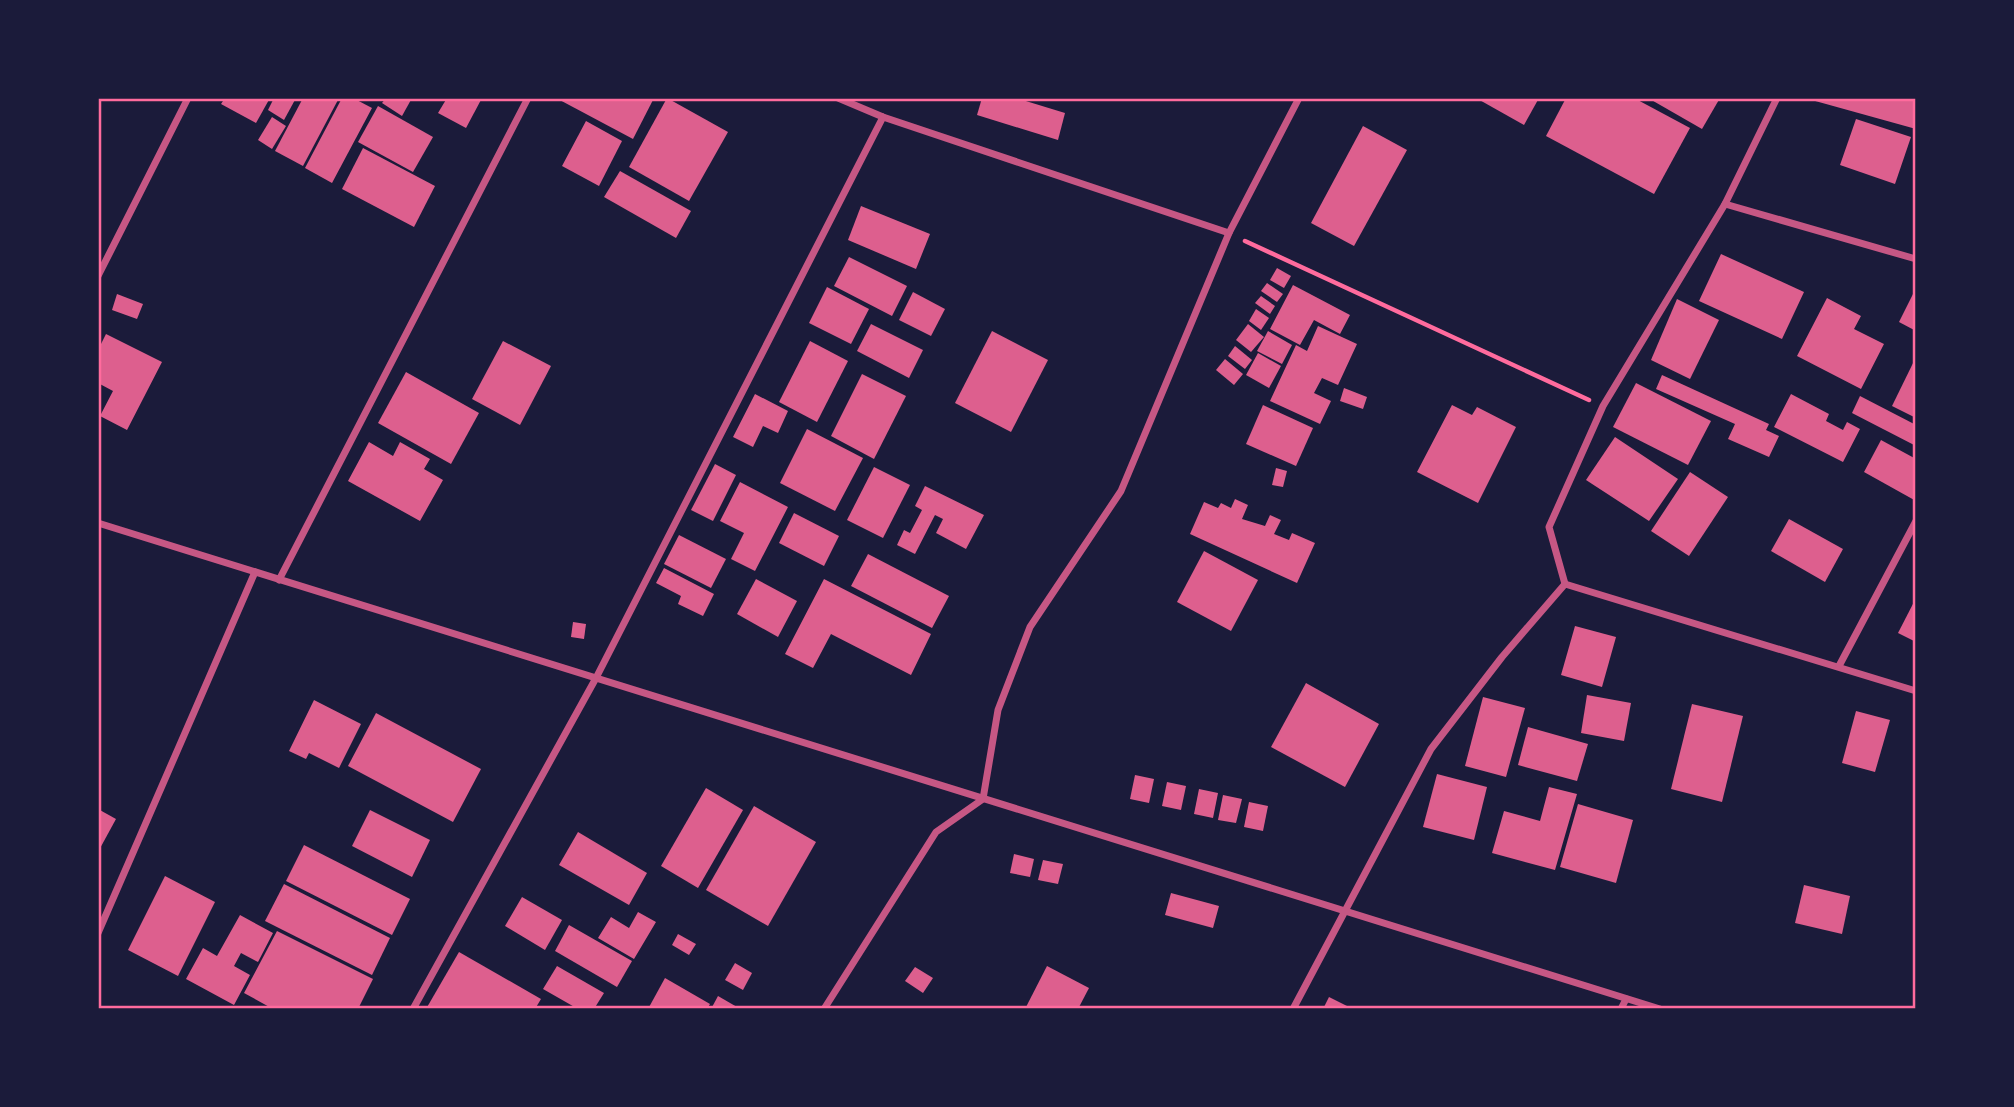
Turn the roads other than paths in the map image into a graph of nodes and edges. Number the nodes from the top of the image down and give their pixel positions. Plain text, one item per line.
1 (188, 98) edge
2 (528, 98) edge
3 (838, 98) edge
4 (1299, 98) edge
5 (1777, 98) edge
6 (883, 117) junction
7 (1725, 204) junction
8 (1229, 233) junction
9 (1916, 259) edge
10 (98, 276) edge
11 (1916, 521) edge
12 (98, 523) edge
13 (255, 572) junction
14 (279, 580) junction
15 (1565, 584) junction
16 (1839, 666) junction
17 (596, 678) junction
18 (1916, 691) edge
19 (983, 799) junction
20 (1346, 914) junction
21 (98, 933) edge
22 (1626, 999) junction
23 (414, 1009) edge
24 (824, 1009) edge
25 (1293, 1009) edge
26 (1621, 1009) edge
27 (1660, 1009) edge

1 - 10 street
2 - 14 street
3 - 6 street
4 - 8 street
5 - 7 street
6 - 8 street
6 - 17 street
7 - 9 street
7 - 15 street
8 - 19 street
11 - 16 street
12 - 13 street
13 - 14 street
13 - 21 street
14 - 17 street
15 - 16 street
15 - 20 street
16 - 18 street
17 - 19 street
17 - 23 street
19 - 20 street
19 - 24 street
20 - 22 street
20 - 25 street
22 - 26 street
22 - 27 street

